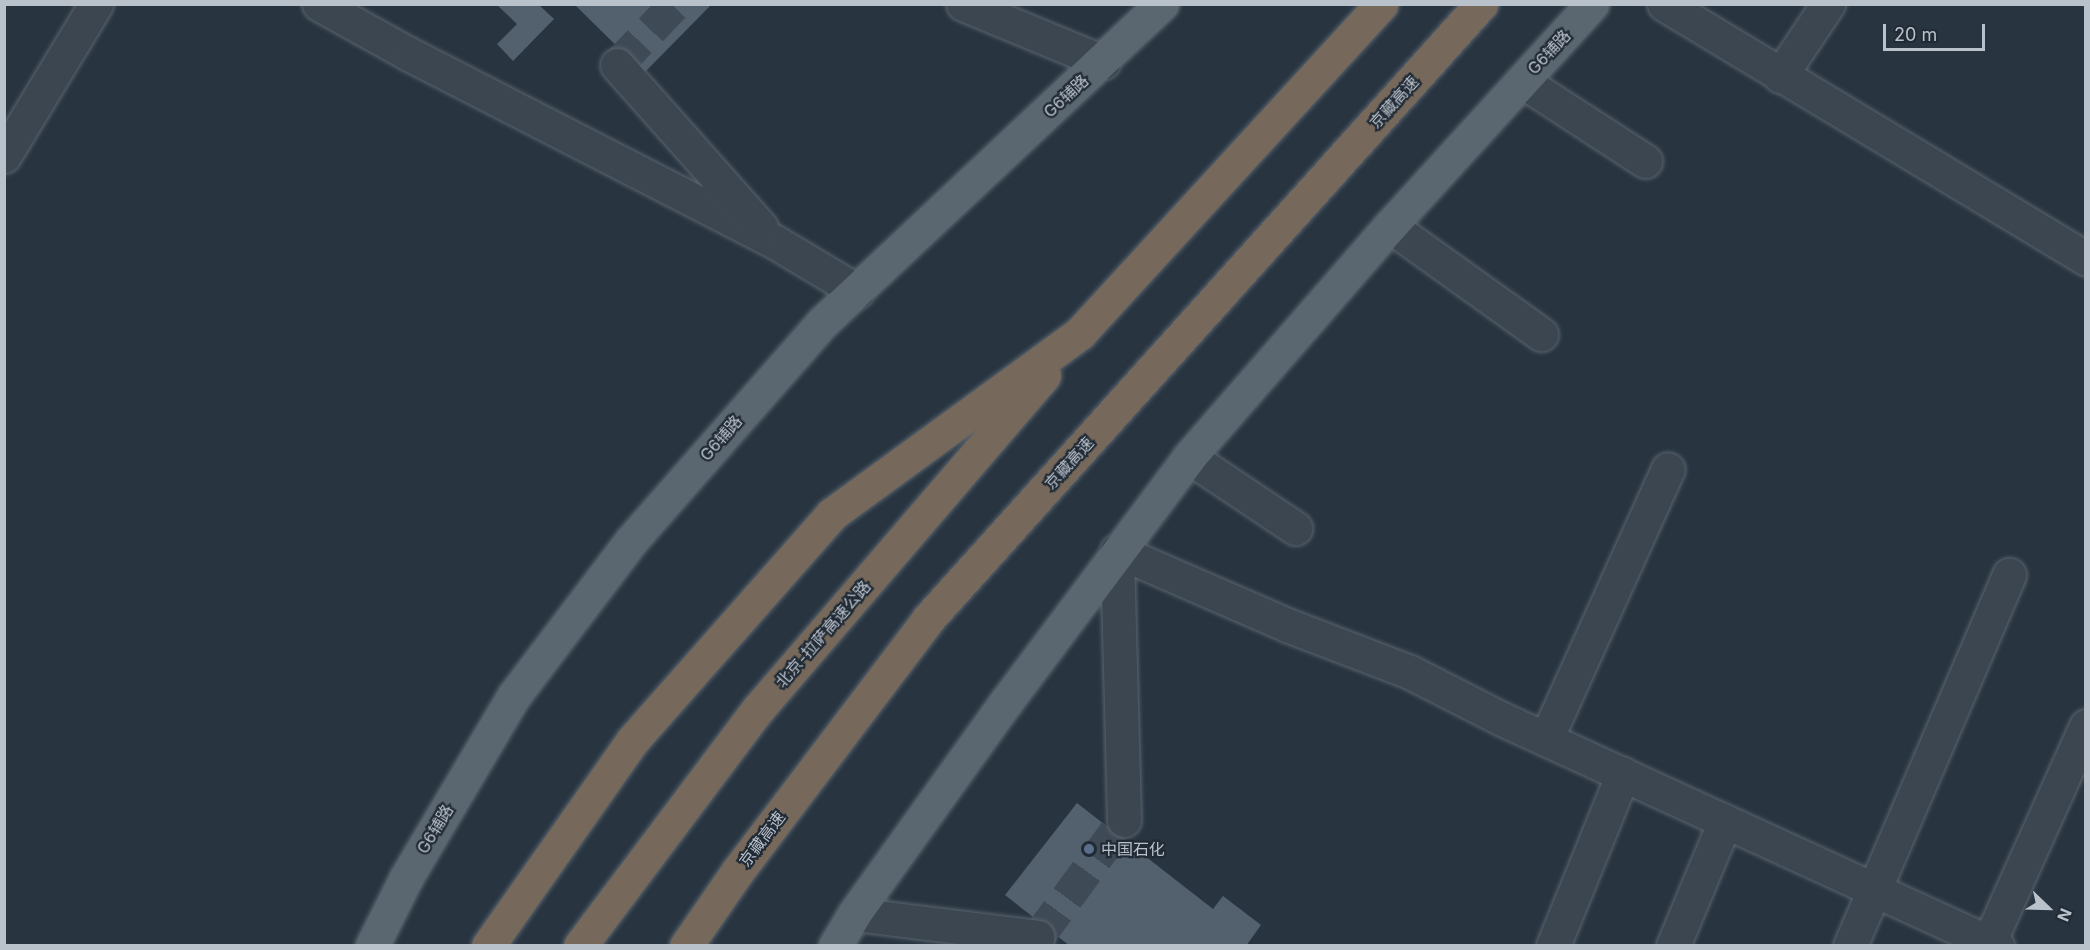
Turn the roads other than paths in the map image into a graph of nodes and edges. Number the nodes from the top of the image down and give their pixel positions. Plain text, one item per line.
1 (96, 4) edge
2 (319, 4) edge
3 (963, 4) edge
4 (1162, 4) edge
5 (1382, 4) edge
6 (1481, 4) edge
7 (1592, 4) edge
8 (1664, 4) edge
9 (1828, 4) edge
10 (1102, 62) junction
11 (617, 65) dead end
12 (1780, 76) junction
13 (1522, 81) junction
14 (4, 156) edge
15 (1645, 161) dead end
16 (1390, 226) junction
17 (775, 242) junction
18 (2085, 259) edge
19 (857, 291) junction
20 (1080, 333) junction
21 (1541, 334) dead end
22 (1189, 457) junction
23 (1668, 469) dead end
24 (1295, 528) dead end
25 (1118, 551) junction
26 (2009, 575) dead end
27 (2085, 726) edge
28 (1546, 739) junction
29 (1623, 774) junction
30 (1124, 820) tunnel mouth
31 (1725, 821) junction
32 (1874, 889) junction
33 (854, 914) junction
34 (1038, 937) dead end
35 (1993, 944) edge
36 (372, 945) edge
37 (488, 945) edge
38 (580, 945) edge
39 (686, 945) edge
40 (835, 945) edge
41 (1553, 945) edge
42 (1672, 945) edge
43 (1850, 945) edge

1 - 14 street
2 - 17 street
3 - 10 street
4 - 10 main road, G6辅路
5 - 20 highway
6 - 39 highway, 京藏高速
7 - 13 main road, G6辅路
8 - 12 street
9 - 12 street
10 - 19 main road, G6辅路
11 - 17 street
12 - 18 street
13 - 15 street
13 - 16 main road, G6辅路
16 - 21 street
16 - 22 main road, G6辅路
17 - 19 street
19 - 36 main road, G6辅路
20 - 37 highway
20 - 38 highway, 北京-拉萨高速公路
22 - 24 street
22 - 25 main road, G6辅路
23 - 28 street
25 - 28 street
25 - 30 street
25 - 33 main road, G6辅路
26 - 32 street
27 - 35 street
28 - 29 street
29 - 31 street
29 - 41 street
31 - 32 street
31 - 42 street
32 - 35 street
32 - 43 street
33 - 34 street
33 - 40 main road, G6辅路

